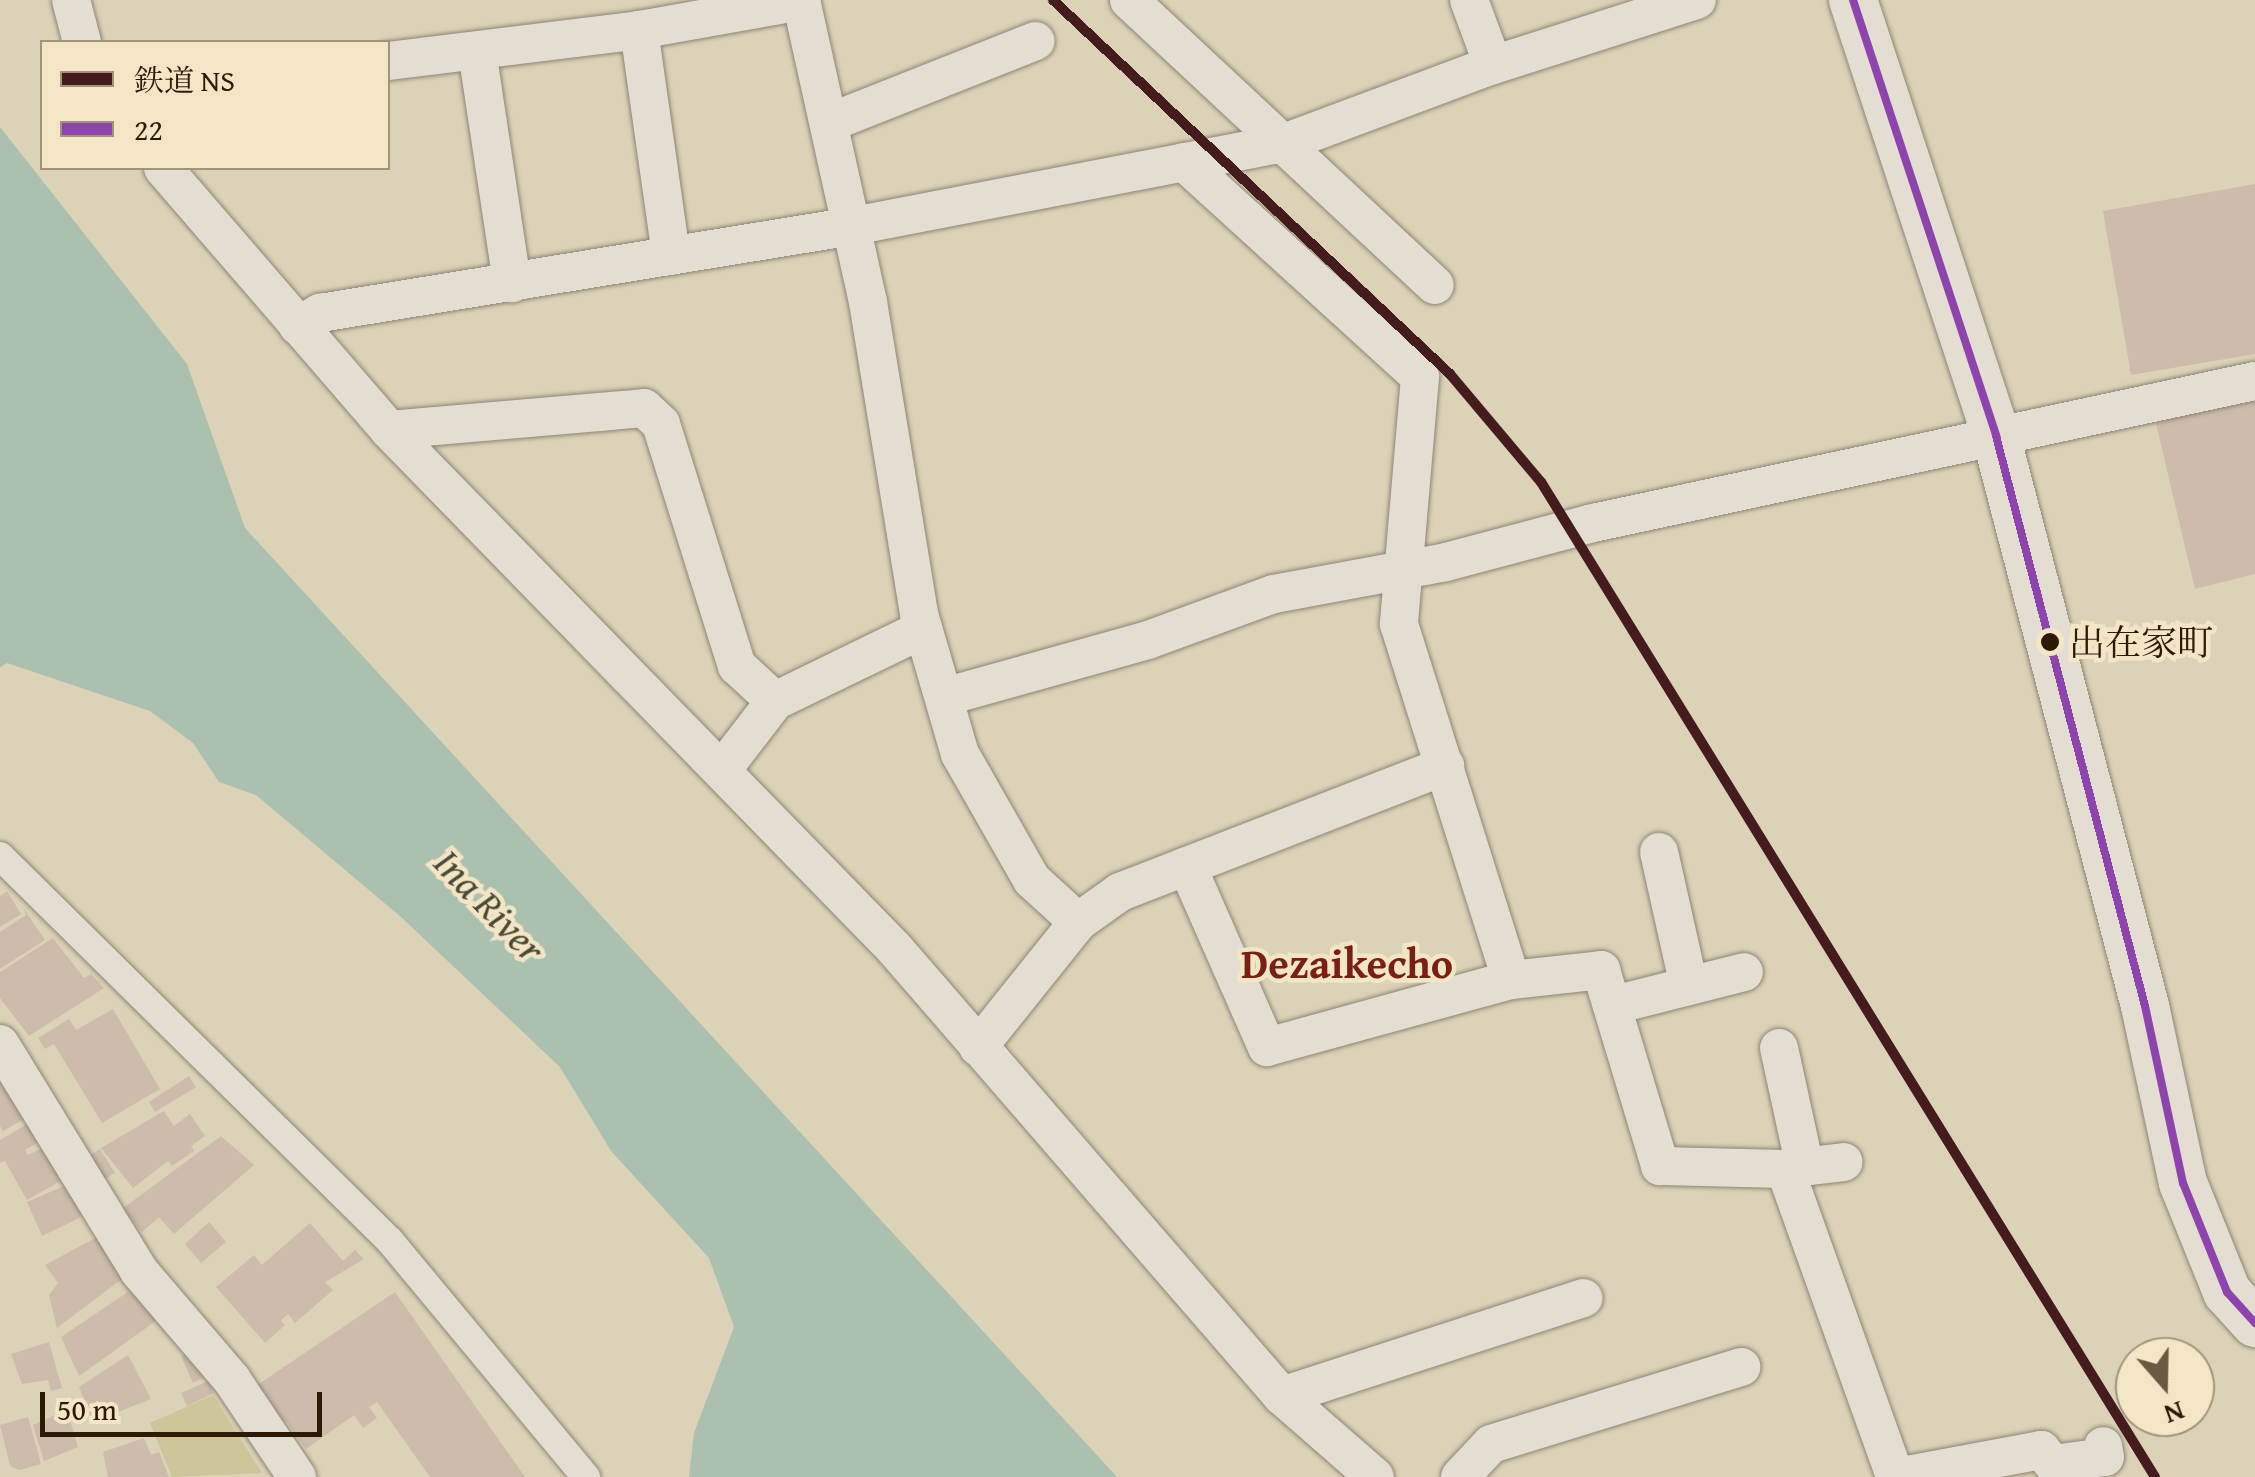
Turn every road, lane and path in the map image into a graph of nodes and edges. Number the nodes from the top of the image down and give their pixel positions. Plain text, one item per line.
1 (71, 0) edge
2 (801, 0) edge
3 (1129, 0) edge
4 (1469, 0) edge
5 (1697, 0) edge
6 (1853, 0) edge
7 (639, 30) junction
8 (81, 40) edge
9 (1036, 41) dead end
10 (478, 51) junction
11 (390, 61) edge
12 (1493, 65) junction
13 (831, 122) junction
14 (1284, 143) junction
15 (1184, 162) junction
16 (164, 170) edge
17 (853, 226) junction
18 (671, 256) junction
19 (512, 283) junction
20 (1434, 286) dead end
21 (298, 326) junction
22 (2255, 381) edge
23 (389, 430) junction
24 (1996, 436) junction
25 (1409, 569) junction
26 (923, 629) junction
27 (944, 696) junction
28 (775, 701) junction
29 (1445, 766) junction
30 (722, 770) junction
31 (1659, 852) dead end
32 (0, 856) edge
33 (1187, 866) junction
34 (1078, 922) junction
35 (1744, 972) dead end
36 (1511, 980) junction
37 (1689, 986) junction
38 (1614, 1004) junction
39 (0, 1044) edge
40 (978, 1047) junction
41 (1779, 1048) dead end
42 (1844, 1162) dead end
43 (1795, 1168) junction
44 (1583, 1298) dead end
45 (2255, 1323) edge
46 (1741, 1368) dead end
47 (1282, 1396) junction
48 (2104, 1446) dead end
49 (297, 1477) edge
50 (586, 1477) edge
51 (1375, 1477) edge
52 (1460, 1477) edge
53 (1896, 1477) edge

1 - 8 street
2 - 7 street
2 - 13 street
3 - 14 street
4 - 12 street
5 - 12 street
6 - 24 street
7 - 10 street
7 - 18 street
9 - 13 street
10 - 11 street
10 - 19 street
12 - 14 street
13 - 17 street
14 - 15 street
14 - 20 street
15 - 17 street
15 - 25 street
16 - 21 street
17 - 18 street
17 - 26 street
18 - 19 street
19 - 21 street
21 - 23 street
22 - 24 street
23 - 28 street
23 - 30 street
24 - 25 street
24 - 45 street
25 - 27 street
25 - 29 street
26 - 27 street
26 - 28 street
27 - 34 street
28 - 30 street
29 - 33 street
29 - 36 street
30 - 40 street
31 - 37 street
32 - 50 street
33 - 34 street
33 - 36 street
34 - 40 street
35 - 37 street
36 - 38 street
37 - 38 street
38 - 43 street
39 - 49 street
40 - 47 street
41 - 43 street
42 - 43 street
43 - 53 street
44 - 47 street
46 - 52 street
47 - 51 street
48 - 53 street

